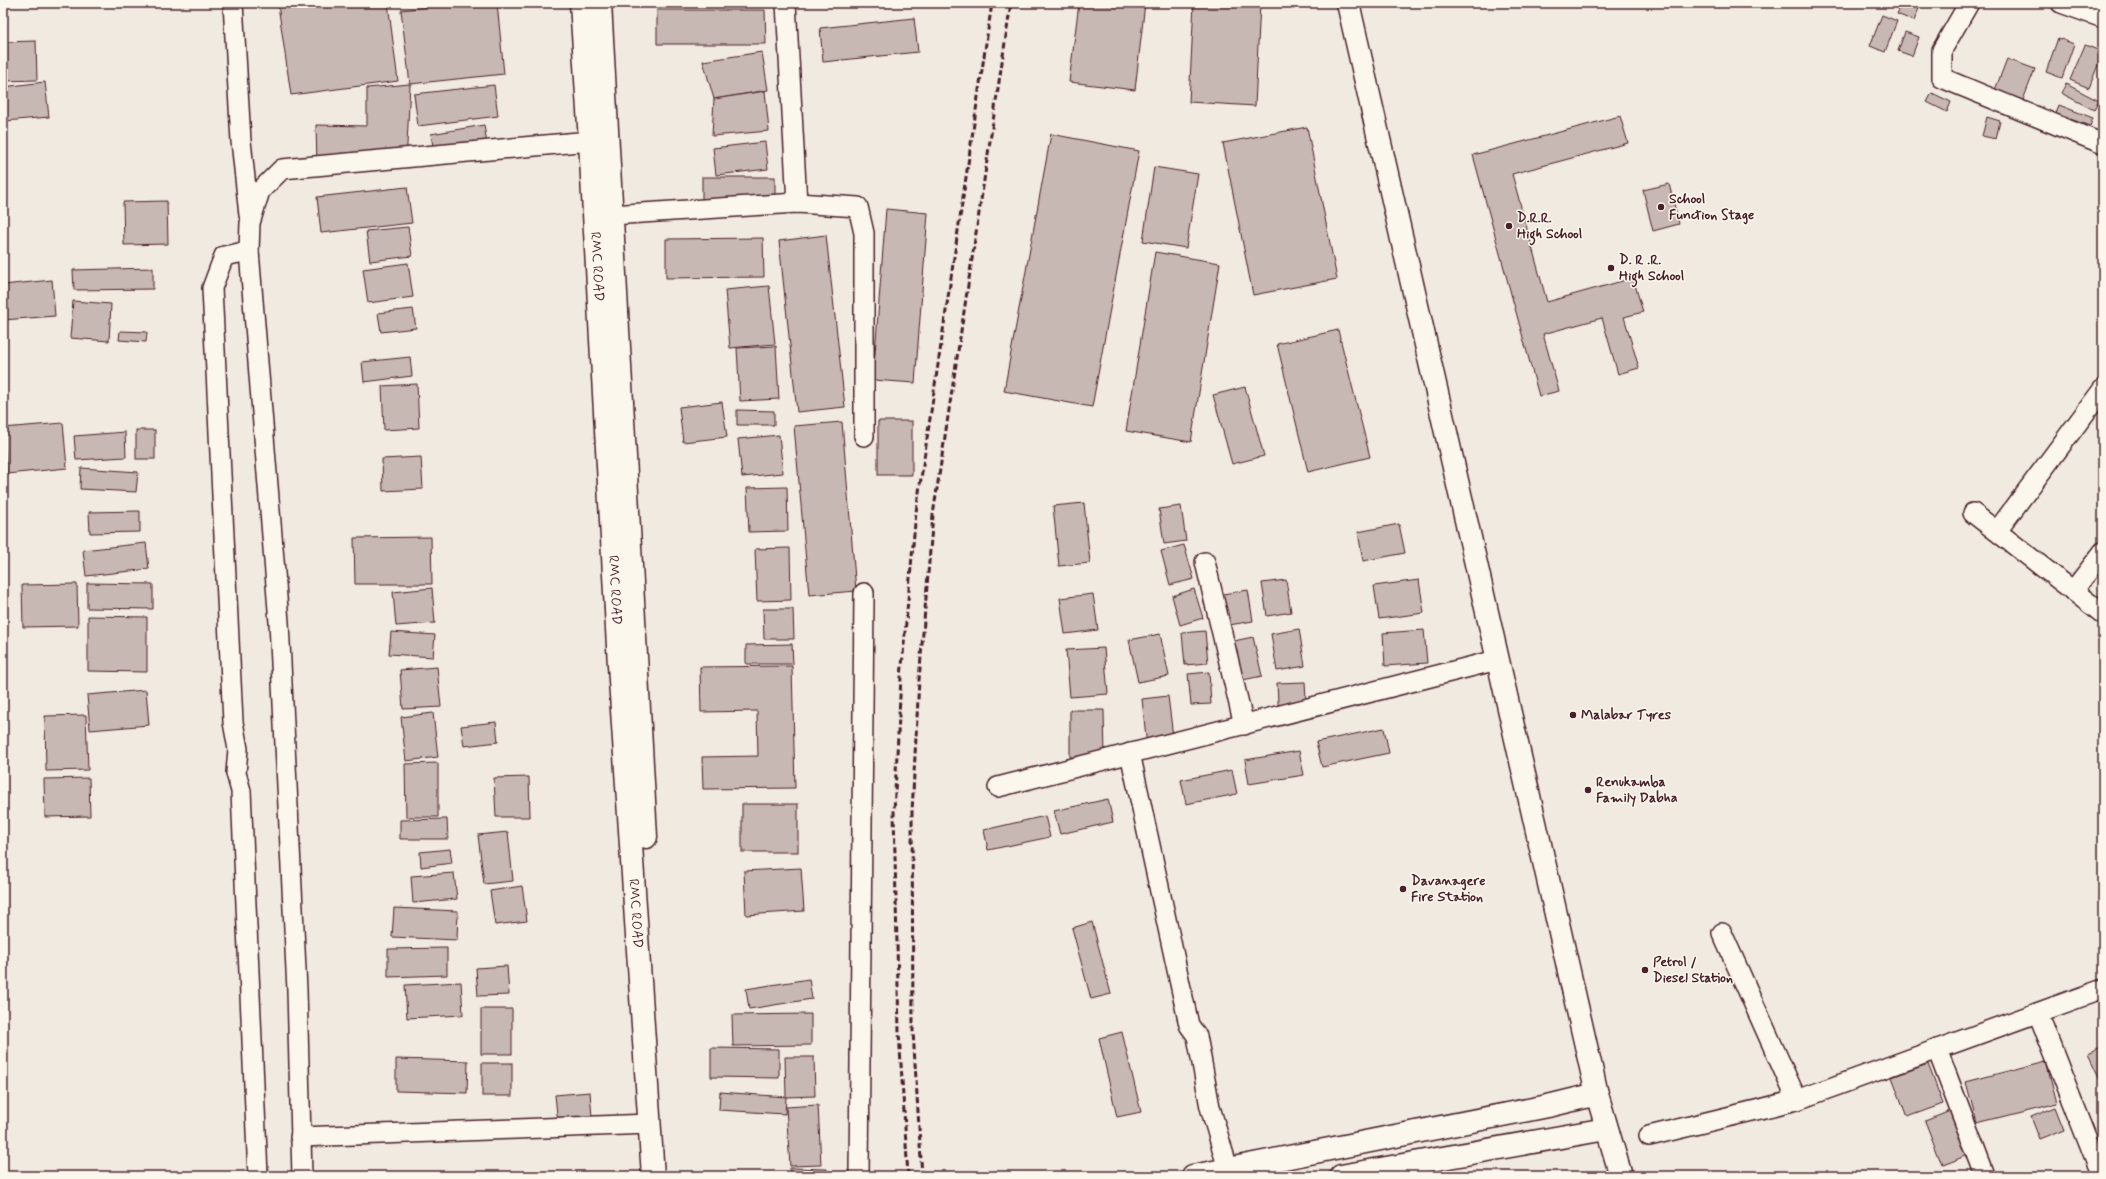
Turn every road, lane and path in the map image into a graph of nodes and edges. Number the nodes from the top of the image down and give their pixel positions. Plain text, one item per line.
1 (234, 3) edge
2 (581, 3) edge
3 (600, 3) edge
4 (786, 3) edge
5 (1348, 3) edge
6 (1969, 3) edge
7 (2061, 3) edge
8 (2103, 18) edge
9 (590, 141) junction
10 (2103, 144) edge
11 (797, 203) junction
12 (611, 215) junction
13 (250, 223) junction
14 (248, 251) junction
15 (2103, 388) edge
16 (864, 436) dead end
17 (1973, 513) dead end
18 (1997, 531) junction
19 (2103, 552) edge
20 (1205, 562) dead end
21 (2073, 591) junction
22 (864, 592) dead end
23 (2103, 614) edge
24 (1498, 660) junction
25 (1244, 725) junction
26 (1130, 752) junction
27 (998, 787) dead end
28 (1722, 933) dead end
29 (2103, 989) edge
30 (2038, 1013) junction
31 (1938, 1049) junction
32 (1597, 1094) junction
33 (1797, 1100) junction
34 (650, 1124) junction
35 (1606, 1129) junction
36 (1649, 1136) dead end
37 (300, 1137) junction
38 (1228, 1169) junction
39 (258, 1176) edge
40 (302, 1176) edge
41 (653, 1176) edge
42 (667, 1176) edge
43 (859, 1176) edge
44 (1193, 1176) edge
45 (1341, 1176) edge
46 (1621, 1176) edge
47 (1985, 1176) edge
48 (2102, 1176) edge

1 - 13 street
2 - 9 street, RMC ROAD
3 - 12 street, RMC ROAD
4 - 11 street
5 - 24 street
6 - 10 street
7 - 8 street
9 - 13 street
9 - 34 street, RMC ROAD
11 - 12 street
11 - 16 street
12 - 42 street, RMC ROAD
13 - 14 street
14 - 37 street
14 - 39 street
15 - 18 street
17 - 18 street
18 - 21 street
19 - 21 street
20 - 25 street
21 - 23 street
22 - 43 street
24 - 25 street
24 - 32 street
25 - 26 street
26 - 27 street
26 - 38 street
28 - 33 street
29 - 30 street
30 - 31 street
30 - 48 street
31 - 33 street
31 - 47 street
32 - 35 street
32 - 38 street
33 - 36 street
34 - 37 street
34 - 41 street, RMC ROAD
35 - 45 street
35 - 46 street
37 - 40 street
38 - 44 street

